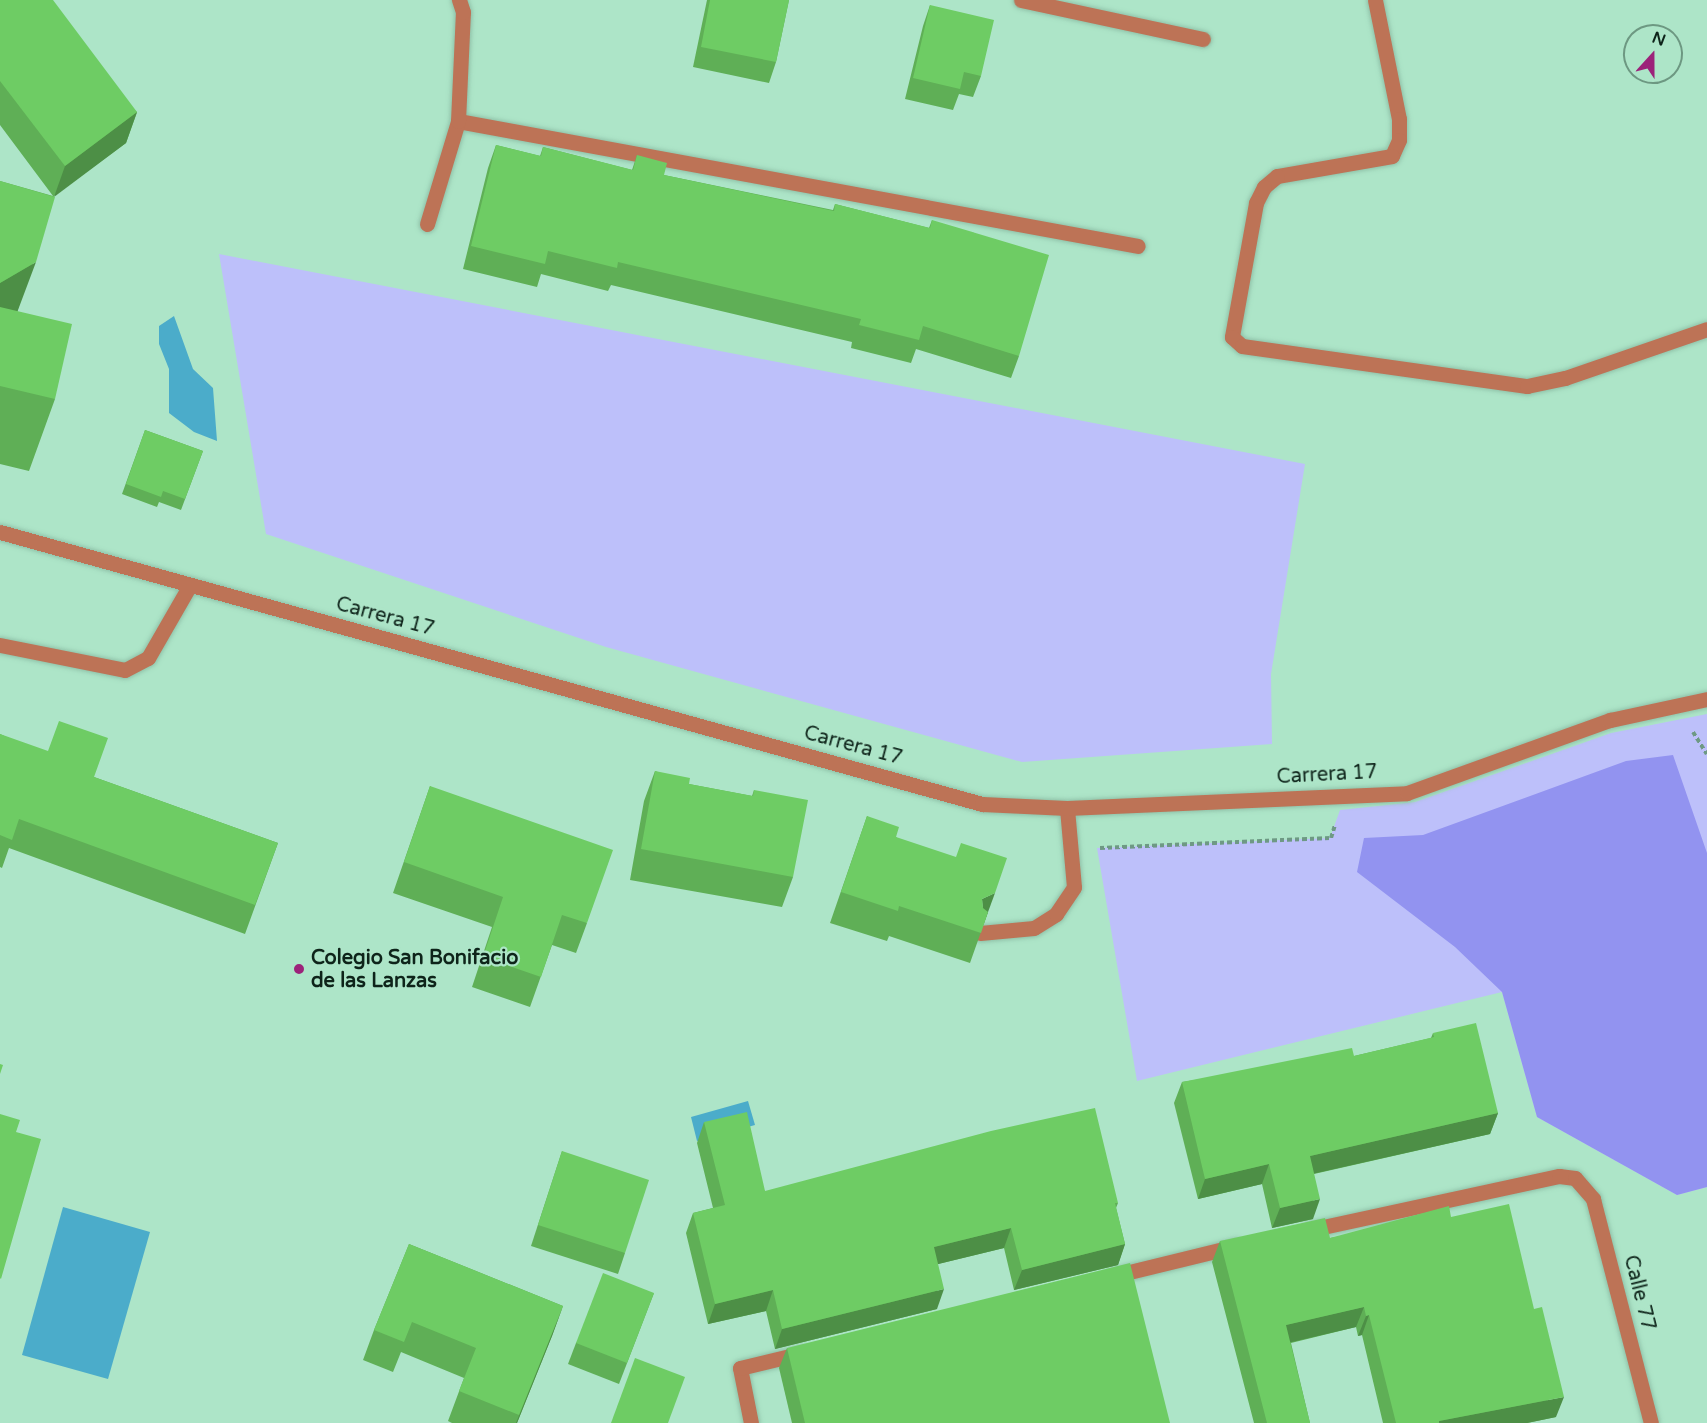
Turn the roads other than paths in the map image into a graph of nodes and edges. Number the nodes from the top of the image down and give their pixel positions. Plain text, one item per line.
1 (459, 0) edge
2 (1021, 0) edge
3 (1375, 0) edge
4 (1203, 39) dead end
5 (458, 121) junction
6 (428, 224) dead end
7 (1138, 246) dead end
8 (1707, 329) edge
9 (0, 532) edge
10 (190, 585) junction
11 (0, 645) edge
12 (1707, 699) edge
13 (1067, 808) junction
14 (980, 933) edge
15 (1290, 1234) edge
16 (1256, 1241) edge
17 (1097, 1281) edge
18 (818, 1350) edge
19 (751, 1423) edge
20 (1651, 1423) edge

1 - 5 street
2 - 4 street
3 - 8 street
5 - 6 street
5 - 7 street
9 - 10 street, Carrera 17
10 - 11 street
10 - 13 street, Carrera 17
12 - 13 street, Carrera 17
13 - 14 street
15 - 20 street, Calle 77
16 - 17 street
18 - 19 street

